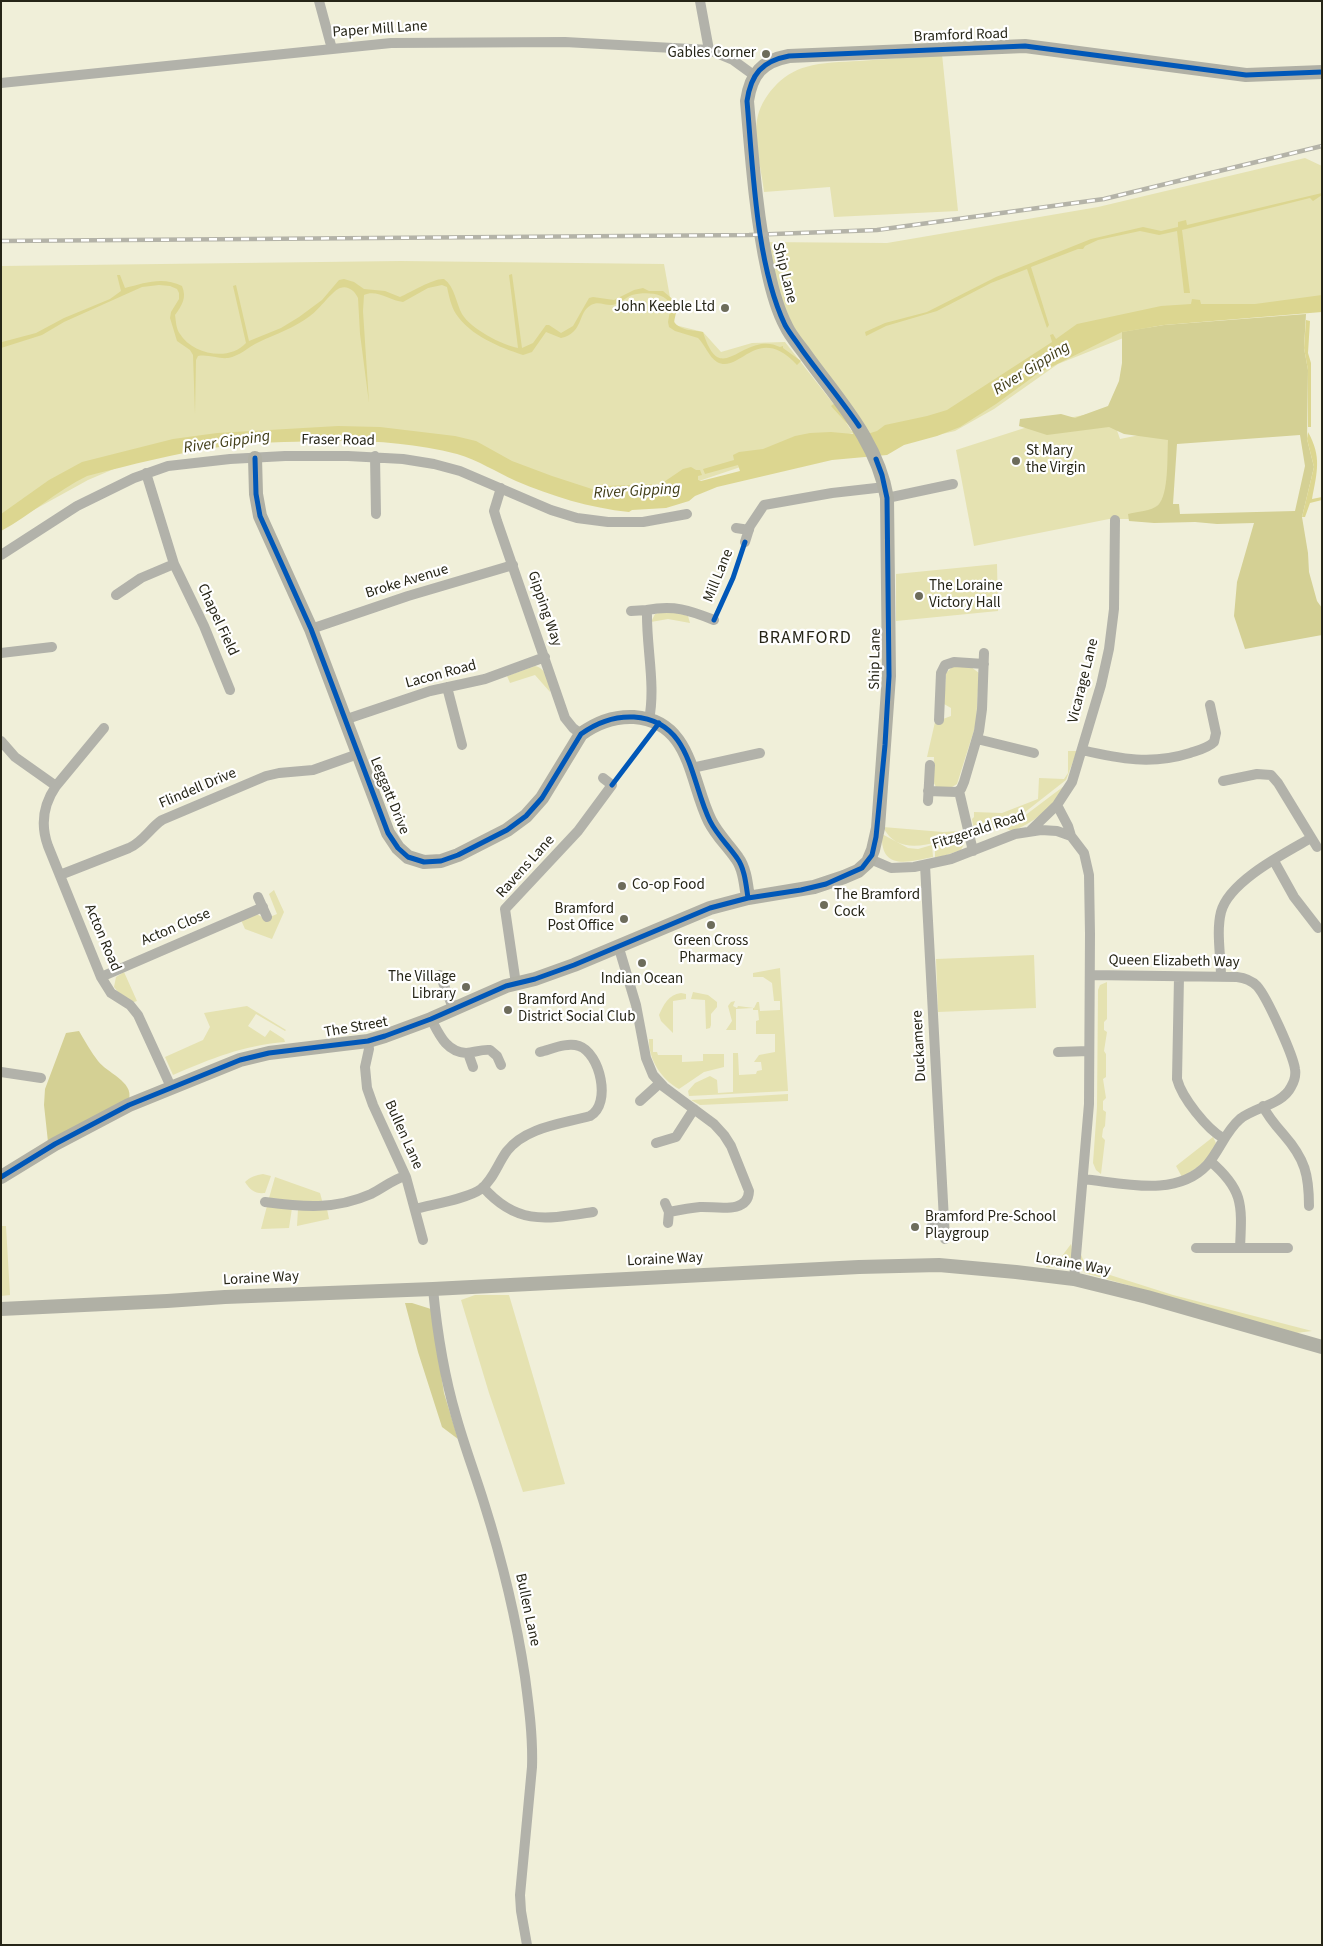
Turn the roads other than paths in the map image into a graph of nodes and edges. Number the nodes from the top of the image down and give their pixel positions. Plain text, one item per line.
1 (319, 1) edge
2 (700, 1) edge
3 (332, 49) junction
4 (709, 50) junction
5 (1322, 72) edge
6 (755, 76) junction
7 (1, 83) edge
8 (375, 456) junction
9 (255, 458) junction
10 (146, 473) junction
11 (954, 484) dead end
12 (502, 488) junction
13 (886, 492) junction
14 (376, 514) dead end
15 (687, 514) dead end
16 (1115, 520) dead end
17 (736, 528) dead end
18 (749, 530) junction
19 (745, 542) dead end
20 (1, 555) edge
21 (174, 564) junction
22 (513, 565) junction
23 (116, 595) dead end
24 (647, 610) junction
25 (631, 611) dead end
26 (714, 620) dead end
27 (311, 629) junction
28 (52, 647) dead end
29 (984, 652) dead end
30 (1, 653) edge
31 (545, 657) junction
32 (984, 664) junction
33 (447, 687) junction
34 (230, 690) dead end
35 (1210, 705) dead end
36 (344, 720) junction
37 (649, 720) junction
38 (939, 720) dead end
39 (104, 728) dead end
40 (581, 734) junction
41 (977, 739) junction
42 (1, 742) edge
43 (462, 745) dead end
44 (1082, 750) junction
45 (760, 753) dead end
46 (1034, 753) dead end
47 (358, 754) junction
48 (930, 765) dead end
49 (692, 768) junction
50 (603, 778) dead end
51 (1223, 781) dead end
52 (56, 786) junction
53 (959, 791) junction
54 (1057, 805) junction
55 (1031, 830) junction
56 (1071, 836) junction
57 (973, 851) junction
58 (870, 859) junction
59 (1274, 861) junction
60 (925, 865) junction
61 (60, 876) junction
62 (258, 896) dead end
63 (748, 898) junction
64 (1318, 928) dead end
65 (618, 945) junction
66 (440, 975) dead end
67 (1090, 976) junction
68 (102, 977) junction
69 (1178, 977) junction
70 (1221, 977) junction
71 (516, 984) junction
72 (453, 1008) junction
73 (431, 1019) junction
74 (368, 1041) junction
75 (1089, 1051) junction
76 (540, 1052) dead end
77 (1058, 1052) dead end
78 (468, 1053) junction
79 (500, 1065) dead end
80 (474, 1067) dead end
81 (1, 1072) edge
82 (41, 1078) dead end
83 (660, 1083) junction
84 (171, 1087) junction
85 (640, 1101) dead end
86 (1264, 1106) junction
87 (694, 1109) junction
88 (1223, 1138) junction
89 (656, 1143) dead end
90 (1210, 1161) junction
91 (405, 1176) junction
92 (1, 1177) edge
93 (1084, 1179) junction
94 (483, 1187) junction
95 (265, 1202) dead end
96 (1309, 1206) dead end
97 (415, 1210) junction
98 (593, 1212) dead end
99 (667, 1213) dead end
100 (944, 1226) junction
101 (931, 1227) dead end
102 (423, 1240) dead end
103 (944, 1240) dead end
104 (1196, 1248) dead end
105 (1240, 1248) junction
106 (1288, 1248) dead end
107 (1074, 1279) junction
108 (433, 1289) junction
109 (1, 1309) edge
110 (1322, 1347) edge
111 (527, 1945) edge

1 - 3 street
2 - 4 street
3 - 4 street, Paper Mill Lane
3 - 7 street, Paper Mill Lane
4 - 6 street, Paper Mill Lane
5 - 6 main road, Bramford Road
6 - 13 main road, Ship Lane
8 - 9 street, Fraser Road
8 - 12 street, Fraser Road
8 - 14 street
9 - 10 street, Fraser Road
9 - 27 main road, Leggatt Drive
10 - 20 street, Fraser Road
10 - 21 street, Chapel Field
11 - 13 street
12 - 15 street, Fraser Road
12 - 22 street, Gipping Way
13 - 18 street, Mill Lane
13 - 58 main road, Ship Lane
16 - 44 street, Vicarage Lane
17 - 18 street
18 - 19 street, Mill Lane
21 - 23 street
21 - 34 street, Chapel Field
22 - 27 street, Broke Avenue
22 - 31 street, Gipping Way
24 - 25 street
24 - 26 street
24 - 37 street
27 - 36 main road, Leggatt Drive
28 - 30 street
29 - 32 street
31 - 33 street, Lacon Road
31 - 40 street, Gipping Way
32 - 38 street
32 - 41 street
33 - 36 street, Lacon Road
33 - 43 street
35 - 44 street
36 - 47 main road, Leggatt Drive
37 - 40 main road
37 - 49 main road
39 - 52 street, Acton Road
40 - 47 main road, Leggatt Drive
41 - 46 street
41 - 53 street
42 - 52 street
44 - 54 street, Vicarage Lane
45 - 49 street
47 - 61 street, Flindell Drive
48 - 53 street
49 - 63 main road
50 - 71 street, Ravens Lane
51 - 59 street
52 - 61 street, Acton Road
53 - 57 street
54 - 55 street, Vicarage Lane
54 - 56 street
55 - 56 street, Fitzgerald Road
55 - 57 street, Fitzgerald Road
56 - 67 street
57 - 60 street, Fitzgerald Road
58 - 60 street, Fitzgerald Road
58 - 63 main road
59 - 64 street
59 - 70 street
60 - 100 street, Duckamere
61 - 68 street, Acton Road
62 - 68 street, Acton Close
63 - 65 main road, The Street
65 - 71 main road, The Street
65 - 83 street
66 - 72 street
67 - 69 street, Queen Elizabeth Way
67 - 75 street
68 - 84 street, Acton Road
69 - 70 street, Queen Elizabeth Way
69 - 88 street
70 - 86 street, Queen Elizabeth Way
71 - 72 main road, The Street
72 - 73 main road, The Street
73 - 74 main road, The Street
73 - 78 street
74 - 84 main road, The Street
74 - 91 street, Bullen Lane
75 - 77 street
75 - 93 street
76 - 94 street
78 - 79 street
78 - 80 street
81 - 82 street
83 - 85 street
83 - 87 street
84 - 92 main road, The Street
86 - 88 street, Queen Elizabeth Way
86 - 96 street
87 - 89 street
87 - 99 street
88 - 90 street, Queen Elizabeth Way
90 - 93 street, Queen Elizabeth Way
90 - 105 street
91 - 95 street
91 - 97 street, Bullen Lane
93 - 107 street
94 - 97 street
94 - 98 street
97 - 102 street, Bullen Lane
100 - 101 street
100 - 103 street, Duckamere
104 - 105 street
105 - 106 street
107 - 108 main road, Loraine Way
107 - 110 main road, Loraine Way
108 - 109 main road, Loraine Way
108 - 111 street, Bullen Lane

